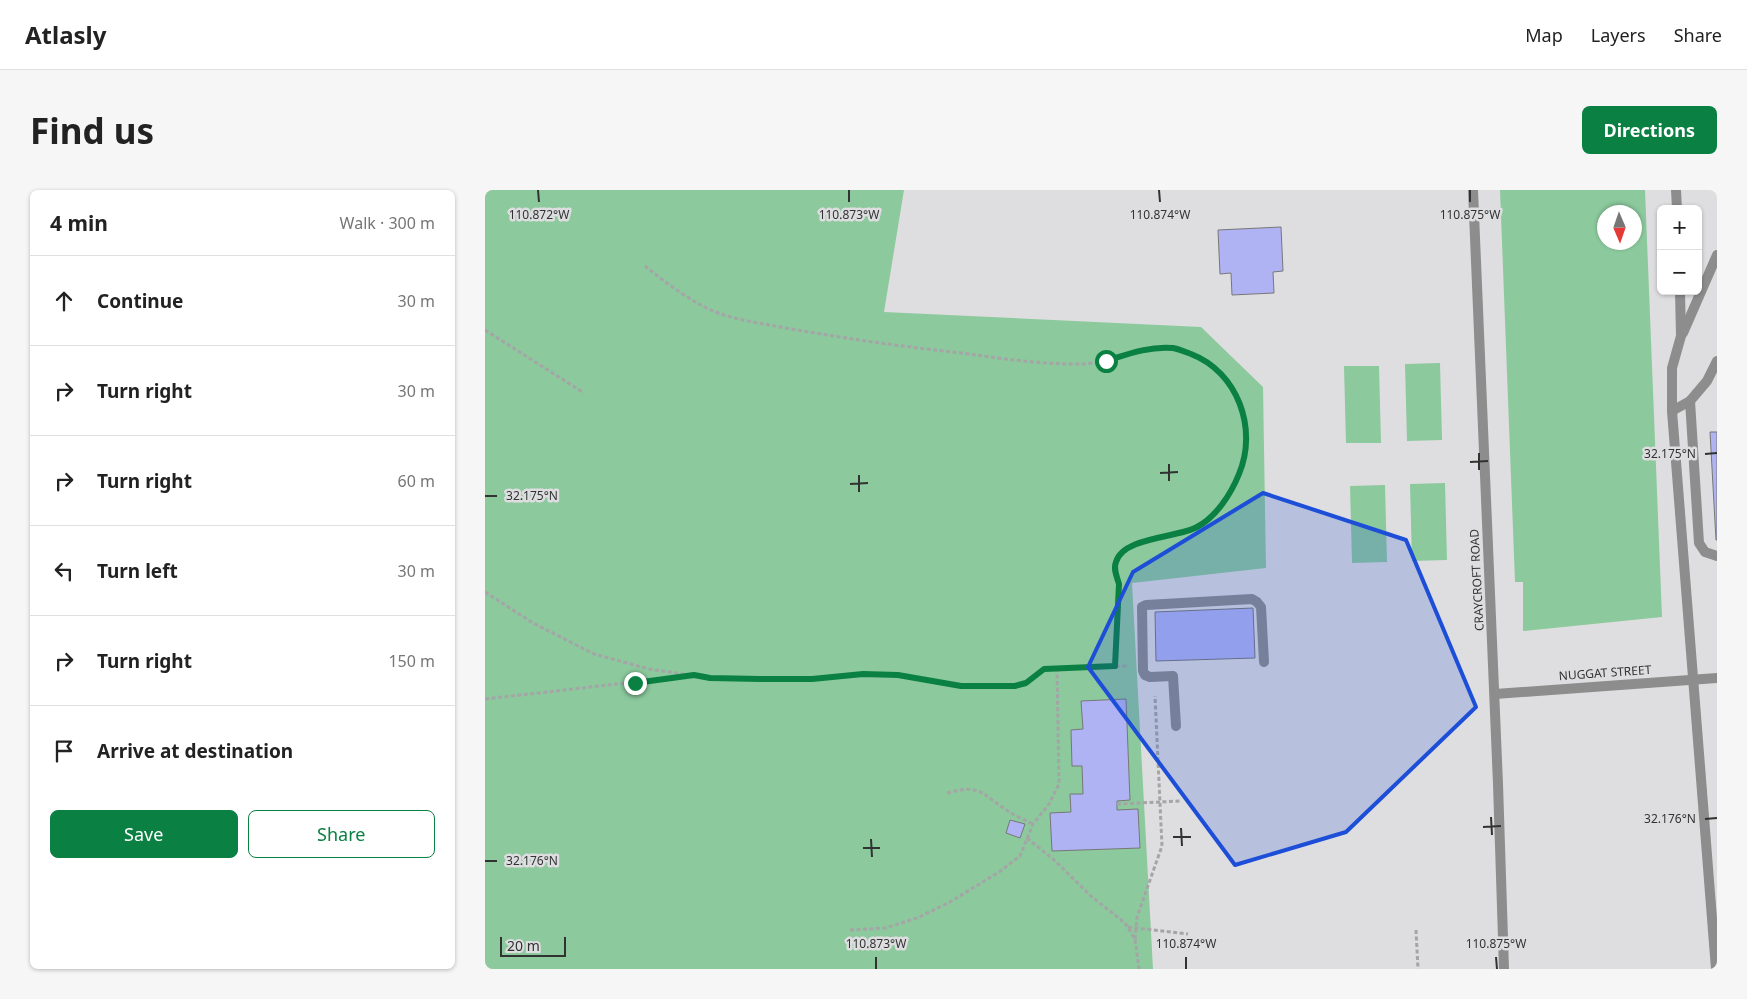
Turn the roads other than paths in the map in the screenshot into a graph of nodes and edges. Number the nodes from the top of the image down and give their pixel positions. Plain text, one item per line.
1 (1473, 190) edge
2 (1676, 190) edge
3 (1677, 205) edge
4 (1717, 255) edge
5 (1680, 295) edge
6 (1681, 336) junction
7 (1717, 361) edge
8 (1690, 402) junction
9 (1672, 411) junction
10 (1717, 556) edge
11 (1264, 662) dead end
12 (1717, 678) edge
13 (1694, 679) junction
14 (1495, 694) junction
15 (1176, 726) dead end
16 (1505, 969) edge
17 (1716, 969) edge

1 - 14 street, CRAYCROFT ROAD
2 - 3 street
4 - 6 street
5 - 6 street
6 - 9 street
7 - 8 street
8 - 9 street
8 - 10 street
9 - 13 street
11 - 15 street
12 - 13 street, NUGGAT STREET
13 - 14 street, NUGGAT STREET
13 - 17 street
14 - 16 street, CRAYCROFT ROAD

